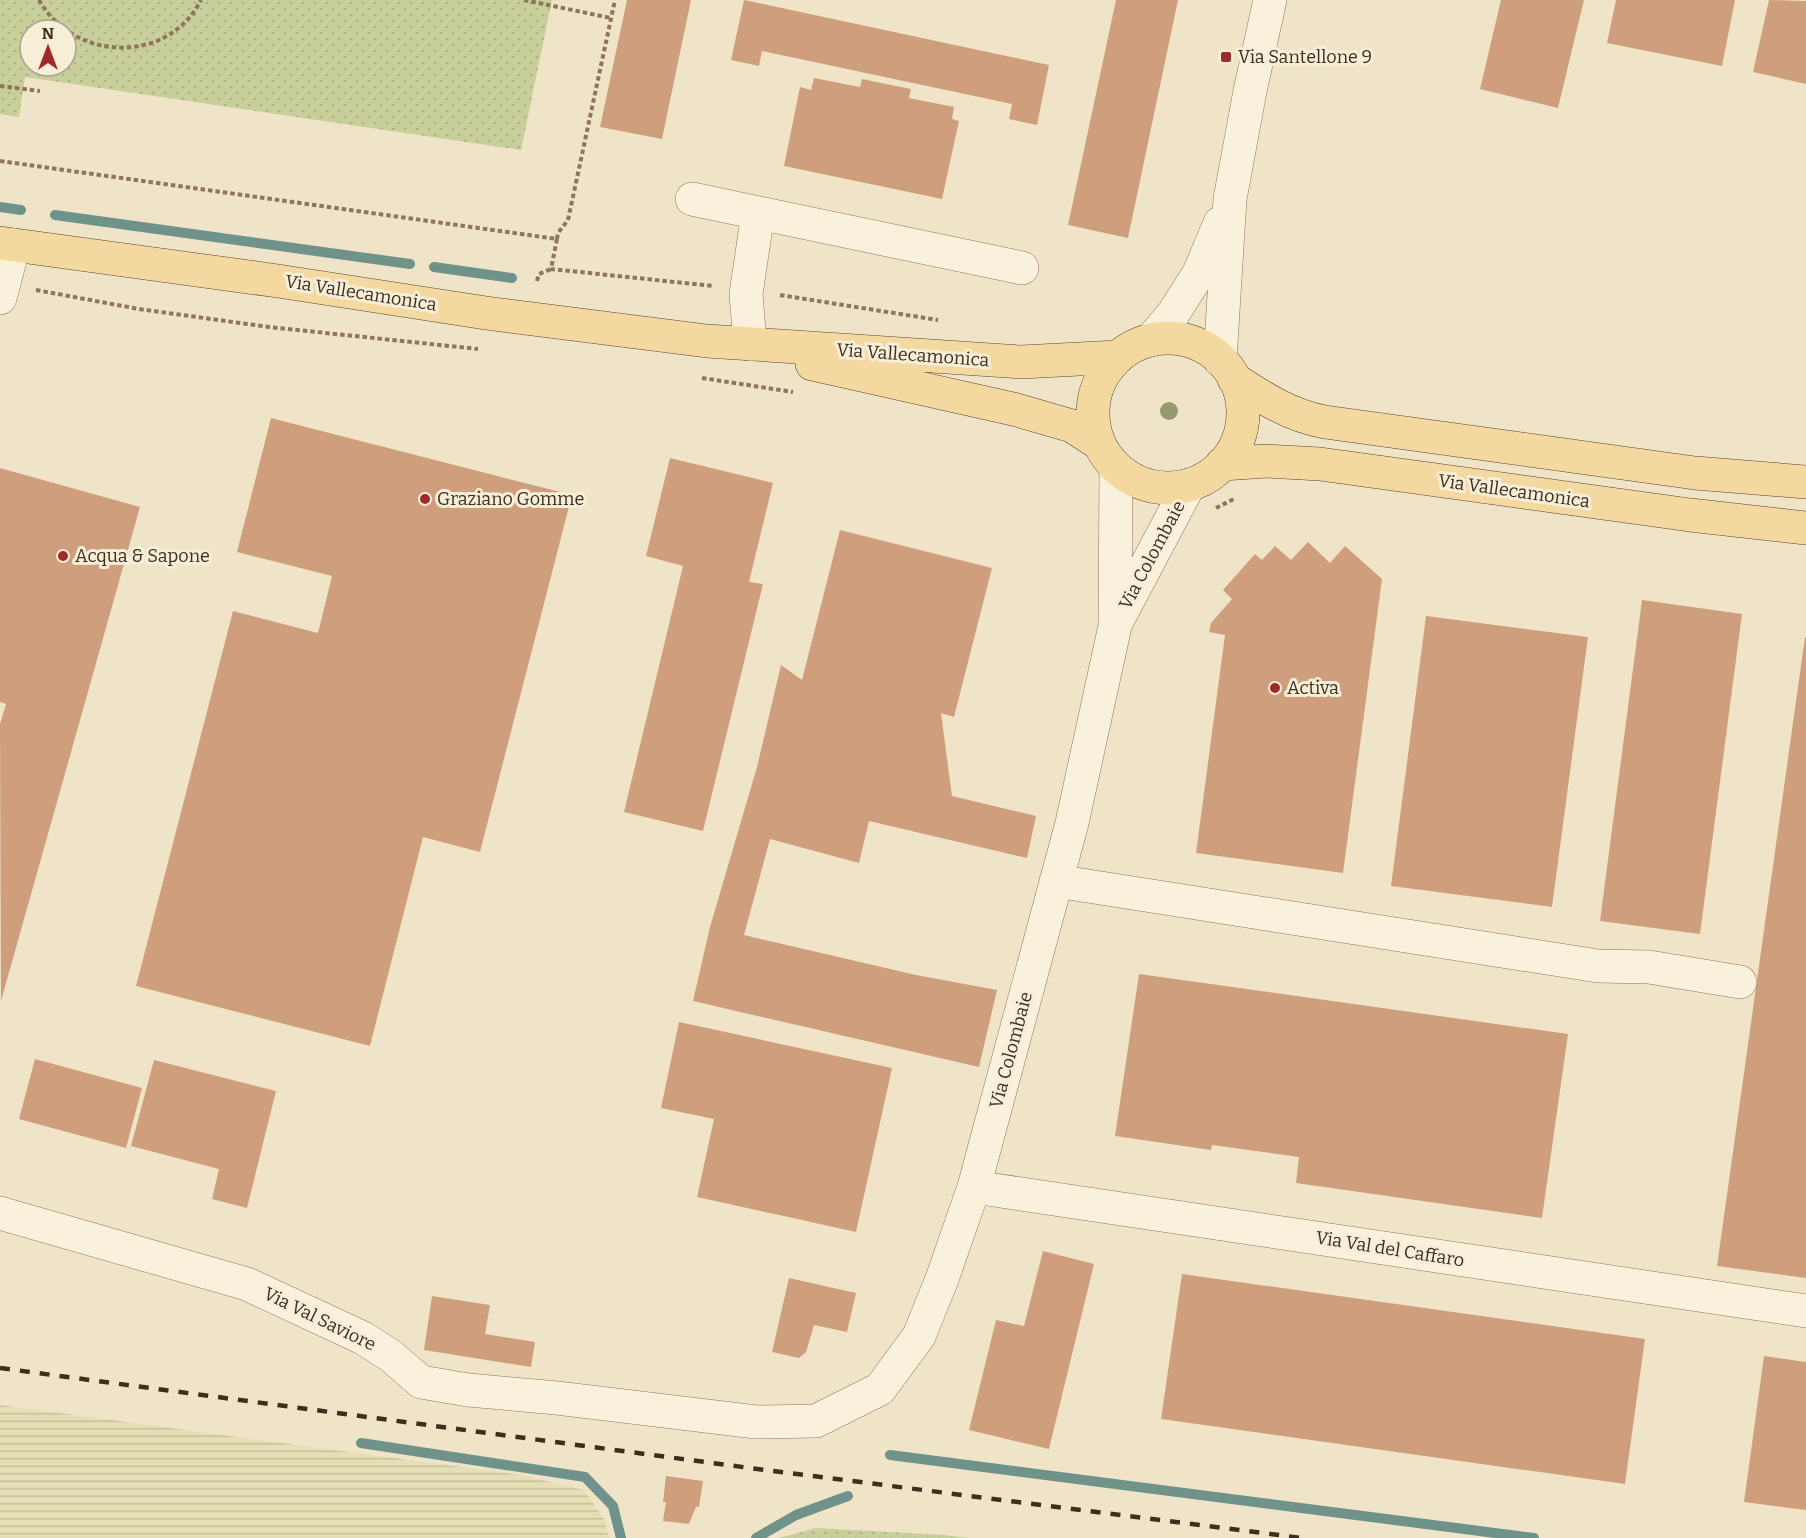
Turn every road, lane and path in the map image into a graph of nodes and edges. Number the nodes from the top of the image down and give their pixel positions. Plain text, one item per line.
1 (39, 0) edge
2 (201, 0) edge
3 (524, 0) edge
4 (615, 0) edge
5 (1270, 0) edge
6 (611, 18) junction
7 (0, 86) edge
8 (40, 91) dead end
9 (0, 160) edge
10 (692, 199) dead end
11 (1230, 199) junction
12 (758, 213) junction
13 (557, 238) junction
14 (7, 244) edge
15 (1022, 268) dead end
16 (551, 269) junction
17 (537, 281) dead end
18 (746, 290) junction
19 (38, 291) dead end
20 (0, 298) edge
21 (942, 320) dead end
22 (1151, 340) junction
23 (707, 341) junction
24 (750, 344) junction
25 (482, 350) dead end
26 (1118, 357) junction
27 (1227, 369) junction
28 (693, 376) dead end
29 (797, 393) dead end
30 (1107, 455) junction
31 (1222, 464) junction
32 (1806, 482) edge
33 (1189, 484) junction
34 (1240, 496) dead end
35 (1208, 514) dead end
36 (1806, 528) edge
37 (1115, 626) junction
38 (1056, 881) junction
39 (1740, 982) dead end
40 (974, 1186) junction
41 (0, 1213) edge
42 (1806, 1311) edge
43 (816, 1421) joint

1 - 2 path
3 - 6 path
4 - 6 path
5 - 11 street
6 - 13 path
7 - 8 path
9 - 13 path
10 - 12 street
11 - 22 street
11 - 27 street
12 - 15 street
12 - 18 street
13 - 16 path
14 - 20 street, Via Vallecamonica
14 - 23 main road, Via Vallecamonica
16 - 17 path
16 - 18 path
18 - 21 path
18 - 24 street
19 - 25 path
22 - 26 main road
22 - 27 main road
23 - 24 main road, Via Vallecamonica
23 - 30 main road, Via Vallecamonica
24 - 26 main road, Via Vallecamonica
26 - 30 main road
27 - 31 main road
27 - 32 main road
28 - 29 path
30 - 33 main road
30 - 37 street, Via Colombaie
31 - 33 main road
31 - 36 main road, Via Vallecamonica
33 - 37 street, Via Colombaie
34 - 35 path
37 - 38 street, Via Colombaie
38 - 39 street
38 - 40 street, Via Colombaie
40 - 42 street, Via Val del Caffaro
40 - 43 street, Via Colombaie
41 - 43 street, Via Val Saviore

